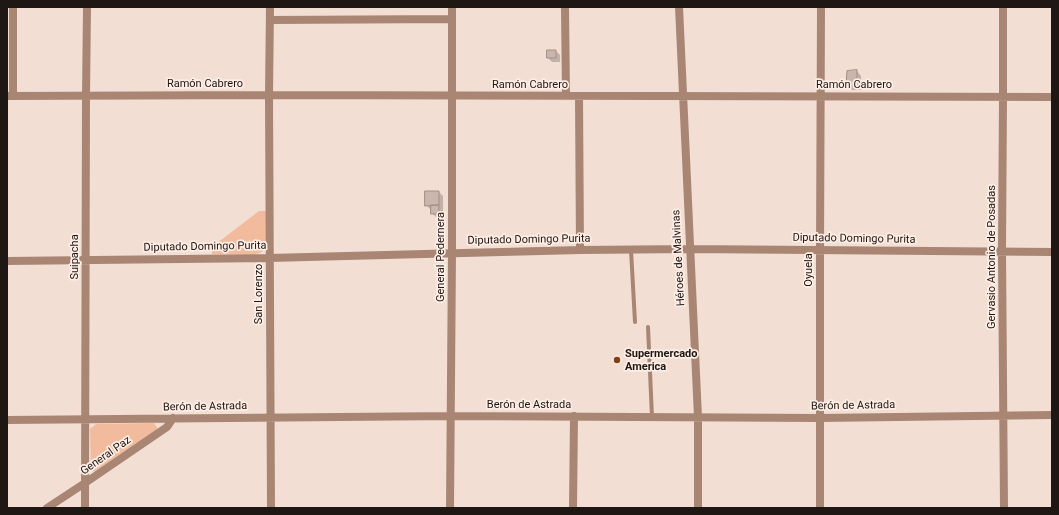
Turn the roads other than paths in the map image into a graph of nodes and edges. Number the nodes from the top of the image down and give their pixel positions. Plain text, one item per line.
1 (13, 7) edge
2 (87, 7) edge
3 (270, 7) edge
4 (452, 7) edge
5 (565, 7) edge
6 (679, 7) edge
7 (821, 7) edge
8 (1003, 7) edge
9 (452, 19) junction
10 (270, 20) junction
11 (269, 95) junction
12 (10, 96) edge
13 (86, 96) junction
14 (452, 96) junction
15 (566, 96) junction
16 (579, 96) junction
17 (683, 96) junction
18 (821, 96) junction
19 (1003, 97) junction
20 (1052, 97) edge
21 (631, 249) junction
22 (690, 249) junction
23 (580, 250) junction
24 (820, 250) junction
25 (452, 252) junction
26 (1002, 252) junction
27 (1052, 252) edge
28 (270, 258) junction
29 (7, 260) edge
30 (86, 260) junction
31 (635, 322) dead end
32 (648, 327) dead end
33 (1002, 415) junction
34 (1052, 415) edge
35 (451, 416) junction
36 (574, 416) junction
37 (652, 417) junction
38 (698, 417) junction
39 (173, 418) junction
40 (271, 418) junction
41 (820, 418) junction
42 (7, 420) edge
43 (86, 420) junction
44 (85, 483) junction
45 (47, 508) edge
46 (85, 508) edge
47 (271, 508) edge
48 (450, 508) edge
49 (573, 508) edge
50 (698, 508) edge
51 (820, 508) edge
52 (1004, 508) edge

1 - 12 street
2 - 13 street, Suipacha
3 - 10 street, San Lorenzo
4 - 9 street, General Pedernera
5 - 15 street
6 - 17 street, Héroes de Malvinas
7 - 18 street, Oyuela
8 - 19 street, Gervasio Antonio de Posadas
9 - 10 street
9 - 14 street, General Pedernera
10 - 11 street, San Lorenzo
11 - 13 street, Ramón Cabrero
11 - 14 street, Ramón Cabrero
11 - 28 street, San Lorenzo
12 - 13 street, Ramón Cabrero
13 - 30 street, Suipacha
14 - 15 street, Ramón Cabrero
14 - 25 street, General Pedernera
15 - 16 street, Ramón Cabrero
16 - 17 street, Ramón Cabrero
16 - 23 street
17 - 18 street, Ramón Cabrero
17 - 22 street, Héroes de Malvinas
18 - 19 street, Ramón Cabrero
18 - 24 street, Oyuela
19 - 20 street, Ramón Cabrero
19 - 26 street, Gervasio Antonio de Posadas
21 - 22 street, Diputado Domingo Purita
21 - 23 street, Diputado Domingo Purita
21 - 31 lane
22 - 24 street, Diputado Domingo Purita
22 - 38 street, Héroes de Malvinas
23 - 25 street, Diputado Domingo Purita
24 - 26 street, Diputado Domingo Purita
24 - 41 street, Oyuela
25 - 28 street, Diputado Domingo Purita
25 - 35 street, General Pedernera
26 - 27 street, Diputado Domingo Purita
26 - 33 street, Gervasio Antonio de Posadas
28 - 30 street, Diputado Domingo Purita
28 - 40 street, San Lorenzo
29 - 30 street, Diputado Domingo Purita
30 - 43 street, Suipacha
32 - 37 lane
33 - 34 street, Berón de Astrada
33 - 41 street, Berón de Astrada
33 - 52 street, Gervasio Antonio de Posadas
35 - 36 street, Berón de Astrada
35 - 40 street, Berón de Astrada
35 - 48 street, General Pedernera
36 - 37 street, Berón de Astrada
36 - 49 street
37 - 38 street, Berón de Astrada
38 - 41 street, Berón de Astrada
38 - 50 street, Héroes de Malvinas
39 - 40 street, Berón de Astrada
39 - 43 street, Berón de Astrada
39 - 44 street, General Paz
40 - 47 street, San Lorenzo
41 - 51 street, Oyuela
42 - 43 street, Berón de Astrada
43 - 44 street, Suipacha
44 - 45 street, General Paz
44 - 46 street, Suipacha

